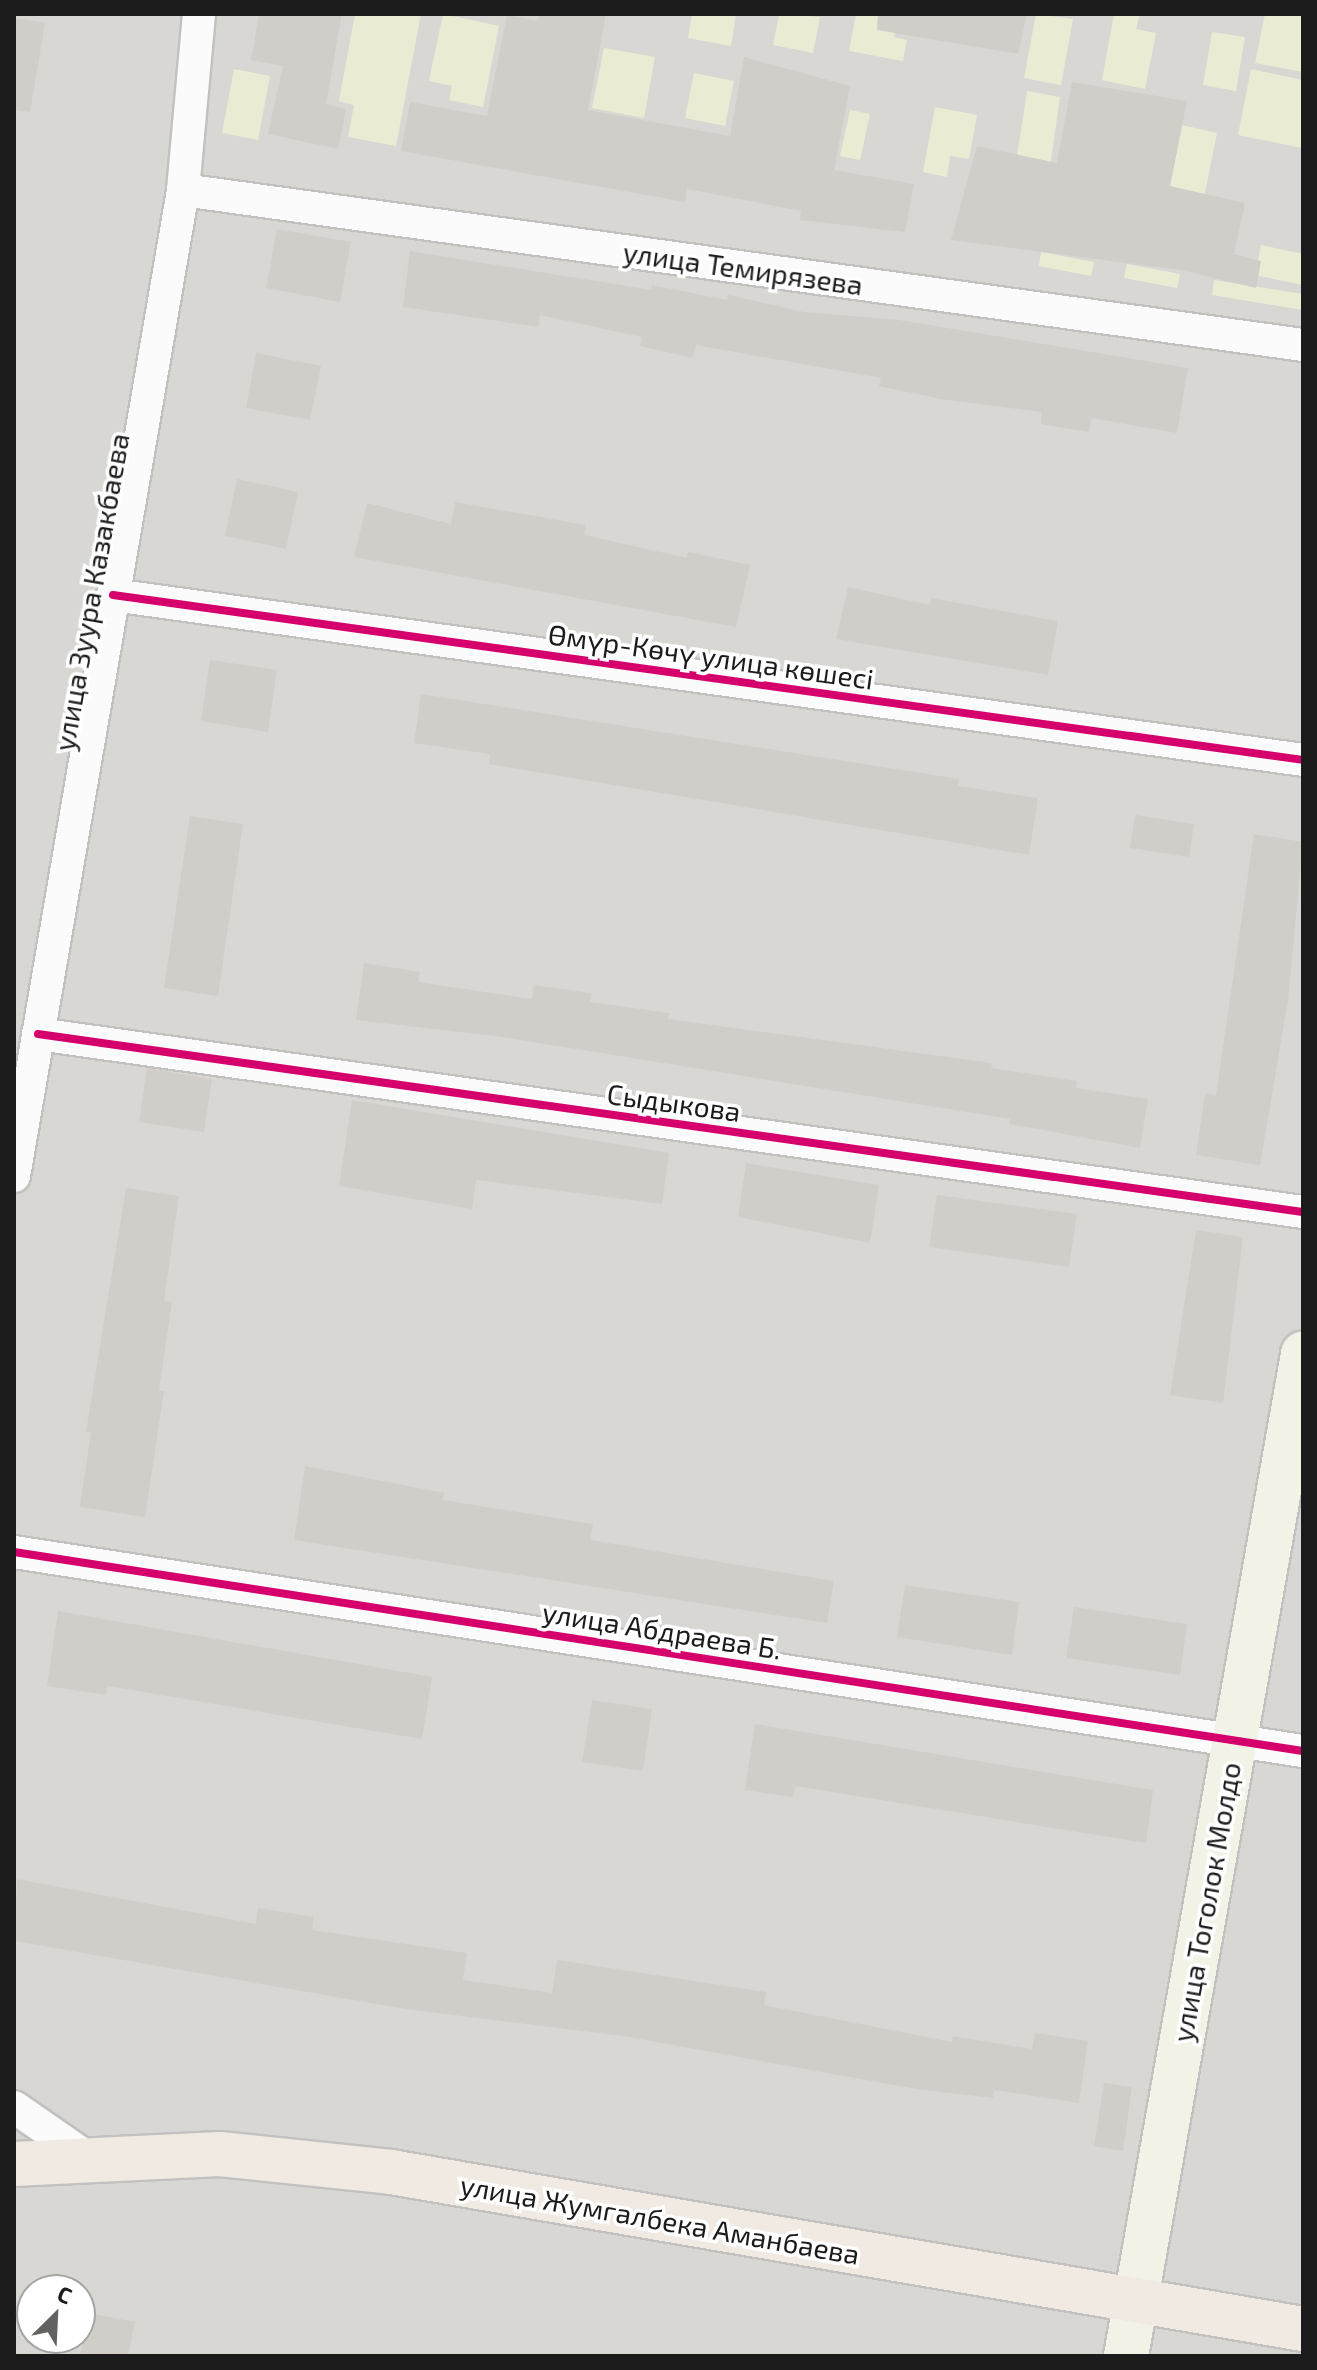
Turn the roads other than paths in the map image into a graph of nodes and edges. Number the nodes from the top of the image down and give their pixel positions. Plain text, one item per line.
1 (199, 14) edge
2 (183, 190) junction
3 (1303, 345) edge
4 (113, 595) junction
5 (1303, 760) edge
6 (38, 1034) junction
7 (14, 1176) edge
8 (1303, 1212) edge
9 (1303, 1354) edge
10 (14, 1552) edge
11 (1236, 1740) junction
12 (1303, 1751) edge
13 (14, 2107) edge
14 (85, 2156) junction
15 (14, 2164) edge
16 (1134, 2302) junction
17 (1303, 2329) edge
18 (1126, 2356) edge

1 - 2 street, улица Зуура Казакбаева
2 - 3 street, улица Темирязева
2 - 4 street, улица Зуура Казакбаева
4 - 5 street, Өмүр-Көчү улица көшесі
4 - 6 street, улица Зуура Казакбаева
6 - 7 street, улица Зуура Казакбаева
6 - 8 street, Сыдыкова
9 - 11 street, улица Тоголок Молдо
10 - 11 street, улица Абдраева Б.
11 - 12 street, улица Абдраева Б.
11 - 16 street, улица Тоголок Молдо
13 - 14 street
14 - 15 main road, улица Жумгалбека Аманбаева
14 - 16 main road, улица Жумгалбека Аманбаева
16 - 17 main road, улица Жумгалбека Аманбаева
16 - 18 street, улица Тоголок Молдо

